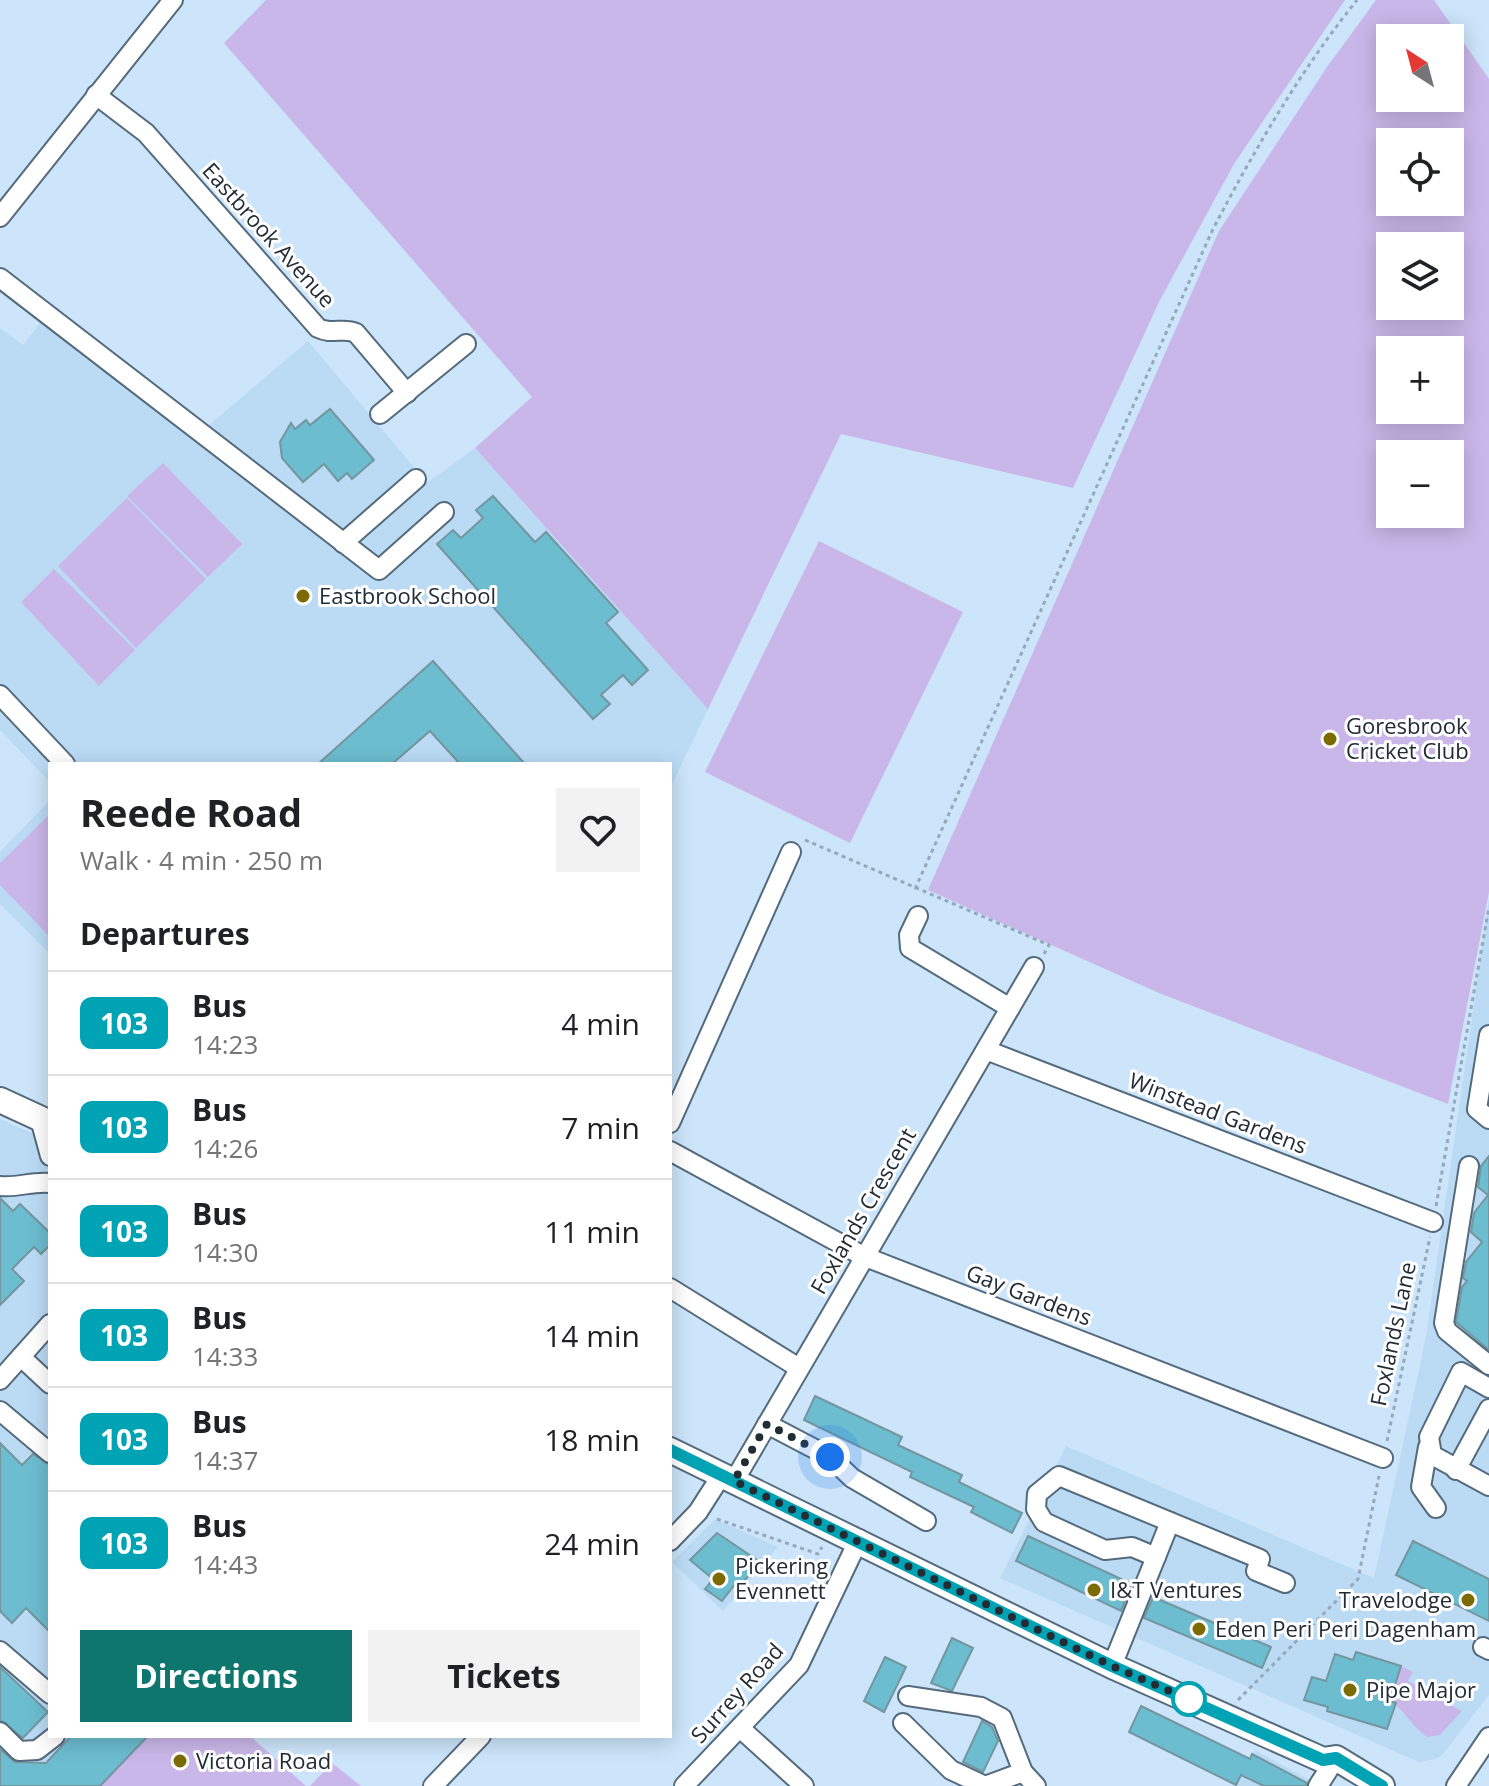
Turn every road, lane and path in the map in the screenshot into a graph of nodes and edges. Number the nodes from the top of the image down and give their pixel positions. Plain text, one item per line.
1 (173, 0) edge
2 (1357, 0) edge
3 (96, 95) junction
4 (6, 197) edge
5 (0, 217) edge
6 (0, 278) edge
7 (466, 344) dead end
8 (407, 393) junction
9 (380, 414) dead end
10 (416, 479) dead end
11 (444, 512) dead end
12 (343, 543) junction
13 (0, 695) edge
14 (63, 762) edge
15 (791, 852) joint
16 (915, 889) junction
17 (1489, 907) edge
18 (918, 916) dead end
19 (1034, 967) joint
20 (1010, 1008) junction
21 (1489, 1035) edge
22 (986, 1050) junction
23 (0, 1100) edge
24 (672, 1119) edge
25 (1489, 1119) edge
26 (45, 1121) edge
27 (48, 1142) edge
28 (672, 1152) edge
29 (1469, 1166) dead end
30 (48, 1183) edge
31 (0, 1186) edge
32 (1433, 1222) junction
33 (863, 1256) junction
34 (672, 1289) edge
35 (48, 1326) edge
36 (21, 1357) junction
37 (1489, 1365) edge
38 (799, 1368) junction
39 (0, 1380) edge
40 (48, 1382) edge
41 (1489, 1388) edge
42 (1489, 1409) edge
43 (0, 1411) edge
44 (767, 1424) junction
45 (1428, 1447) junction
46 (48, 1451) edge
47 (672, 1451) edge
48 (1383, 1458) junction
49 (1456, 1470) junction
50 (728, 1478) junction
51 (1489, 1486) edge
52 (1436, 1508) dead end
53 (698, 1512) junction
54 (926, 1521) dead end
55 (1170, 1522) junction
56 (834, 1527) junction
57 (672, 1539) edge
58 (859, 1539) junction
59 (1156, 1557) junction
60 (1285, 1583) dead end
61 (0, 1651) edge
62 (1112, 1666) junction
63 (48, 1695) edge
64 (908, 1696) dead end
65 (1224, 1714) junction
66 (903, 1723) dead end
67 (740, 1728) junction
68 (0, 1732) edge
69 (1489, 1737) edge
70 (52, 1738) edge
71 (479, 1738) edge
72 (1336, 1758) junction
73 (1030, 1781) edge
74 (433, 1786) edge
75 (684, 1786) edge
76 (804, 1786) edge
77 (985, 1786) edge
78 (1318, 1786) edge
79 (1382, 1786) edge
80 (1456, 1786) edge

1 - 3 street
2 - 16 path
3 - 4 street
3 - 8 street, Eastbrook Avenue
4 - 5 street
6 - 12 street
7 - 8 street
8 - 9 street
10 - 12 street
11 - 12 street
13 - 14 street
15 - 16 path
15 - 24 street
16 - 19 path
17 - 32 path, Foxlands Lane
18 - 20 street
19 - 20 street, Foxlands Crescent
20 - 22 street, Foxlands Crescent
21 - 25 street
22 - 32 street, Winstead Gardens
22 - 33 street, Foxlands Crescent
23 - 26 main road
26 - 27 street
28 - 33 street, Gay Gardens
29 - 37 street
30 - 31 street
32 - 48 path, Foxlands Lane
33 - 38 street, Foxlands Crescent
33 - 48 street, Gay Gardens
34 - 38 street
35 - 36 street
36 - 39 street
36 - 40 street
38 - 44 street, Foxlands Crescent
41 - 45 street
42 - 49 street
43 - 46 street
44 - 50 street, Foxlands Crescent
44 - 54 street
45 - 49 street
45 - 52 street
47 - 50 main road
48 - 65 path, Foxlands Lane
49 - 51 street
50 - 53 street
50 - 56 main road
53 - 56 path
53 - 57 street
55 - 59 street
55 - 59 street
55 - 60 street
56 - 58 main road
58 - 62 main road
58 - 67 street, Surrey Road
59 - 62 street
61 - 63 street
62 - 65 main road
64 - 73 street
65 - 72 main road
66 - 77 street
67 - 75 street, Surrey Road
67 - 76 street
68 - 70 street
69 - 80 street
71 - 74 street
72 - 78 street
72 - 79 main road
73 - 77 street

